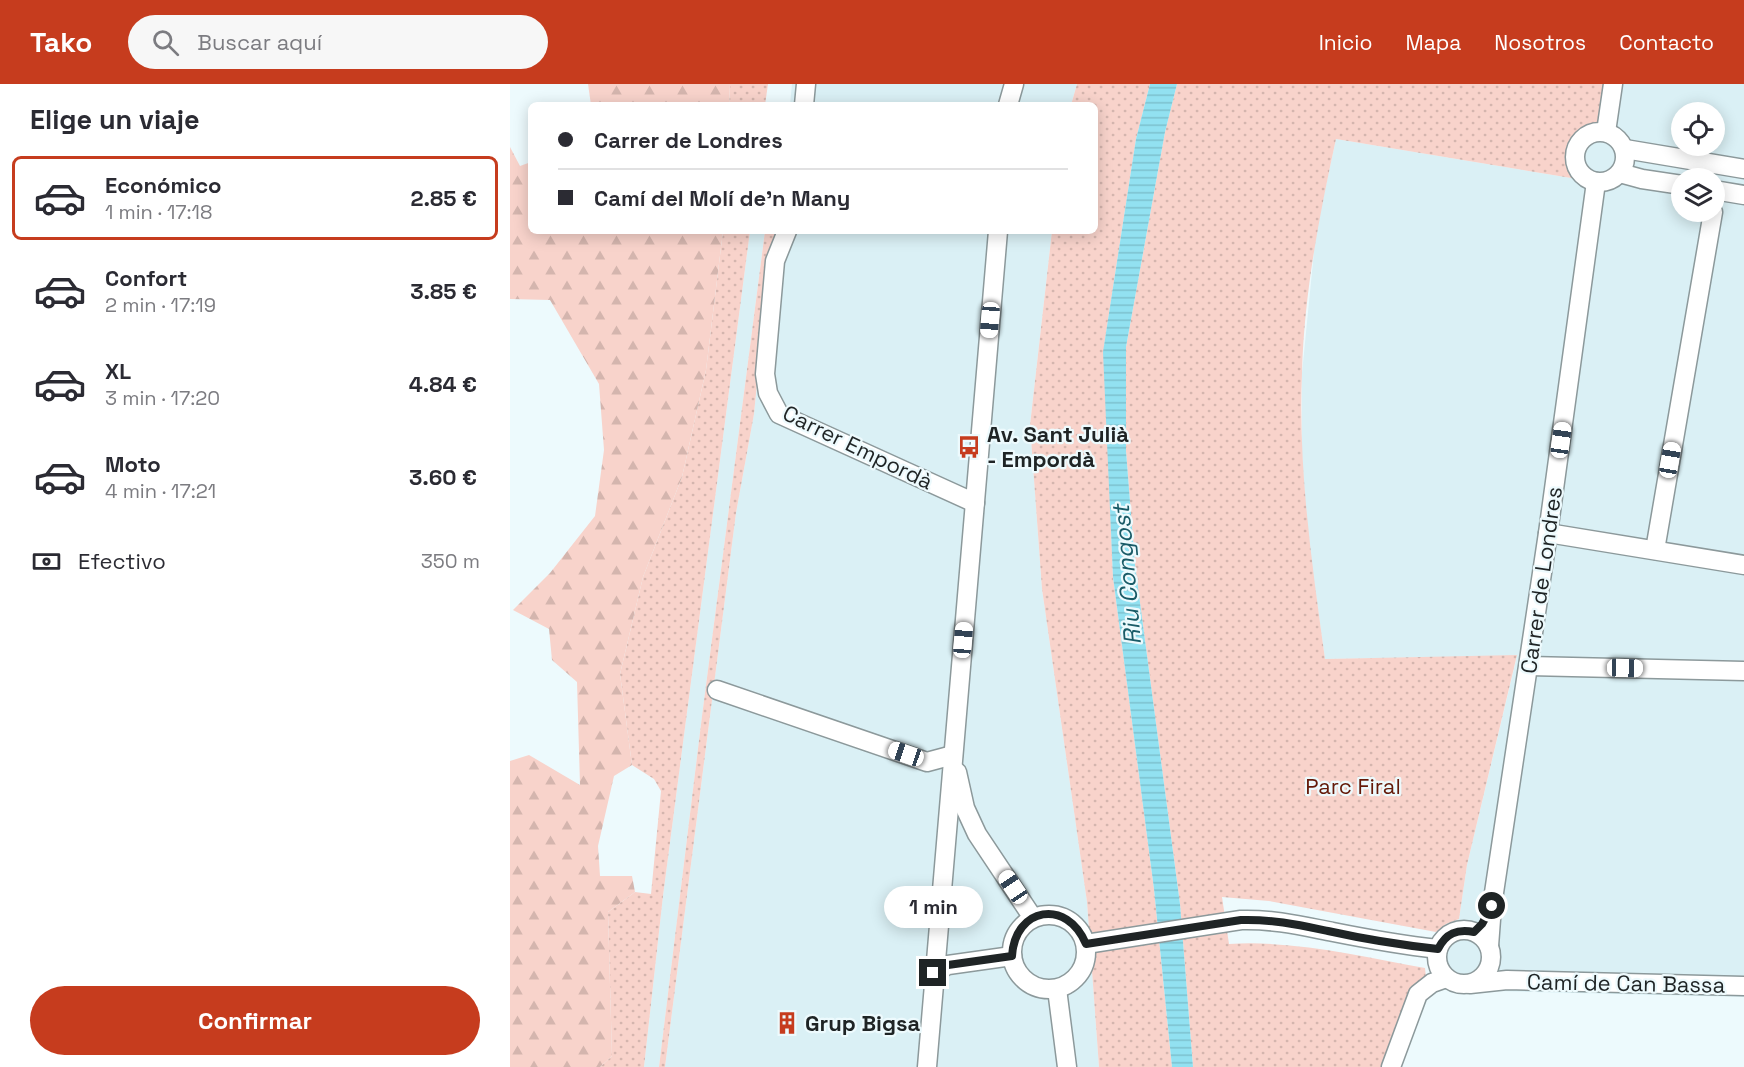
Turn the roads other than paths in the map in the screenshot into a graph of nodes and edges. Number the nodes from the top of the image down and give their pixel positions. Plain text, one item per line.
1 (806, 84) edge
2 (1014, 84) edge
3 (1613, 84) edge
4 (804, 102) edge
5 (1009, 102) edge
6 (1606, 132) junction
7 (1624, 149) junction
8 (1744, 169) edge
9 (1620, 173) junction
10 (1596, 182) junction
11 (1671, 183) edge
12 (1725, 194) edge
13 (1744, 195) edge
14 (1711, 222) edge
15 (786, 234) edge
16 (998, 234) edge
17 (975, 503) junction
18 (1548, 533) junction
19 (1655, 550) junction
20 (1744, 565) edge
21 (1529, 666) junction
22 (1744, 670) edge
23 (717, 690) dead end
24 (953, 755) junction
25 (1492, 906) junction
26 (1033, 918) junction
27 (1474, 932) junction
28 (1091, 943) junction
29 (1438, 949) junction
30 (1490, 951) junction
31 (1012, 956) junction
32 (933, 973) junction
33 (1446, 978) junction
34 (1508, 980) junction
35 (1470, 984) junction
36 (1744, 986) edge
37 (1057, 989) junction
38 (927, 1067) edge
39 (1066, 1067) edge
40 (1391, 1067) edge

1 - 4 street
2 - 5 street
3 - 6 street
6 - 7 street
6 - 10 street
7 - 8 street
7 - 9 street
9 - 10 street
9 - 11 street
10 - 18 street, Carrer de Londres
12 - 13 street
14 - 19 street
15 - 17 street, Carrer Empordà
16 - 17 street
17 - 24 street
18 - 19 street
18 - 21 street, Carrer de Londres
19 - 20 street
21 - 22 street
21 - 25 street, Carrer de Londres
23 - 24 street
24 - 26 street
24 - 32 street
25 - 27 street, Carrer de Londres
25 - 30 street, Carrer de Londres
26 - 28 street
26 - 31 street
27 - 29 street
27 - 30 street
28 - 29 street
28 - 37 street
29 - 33 street
30 - 34 street, Camí de Can Bassa
30 - 35 street
31 - 32 street
31 - 37 street
32 - 38 street
33 - 35 street
33 - 40 street
34 - 35 street, Camí de Can Bassa
34 - 36 street, Camí de Can Bassa
37 - 39 street

